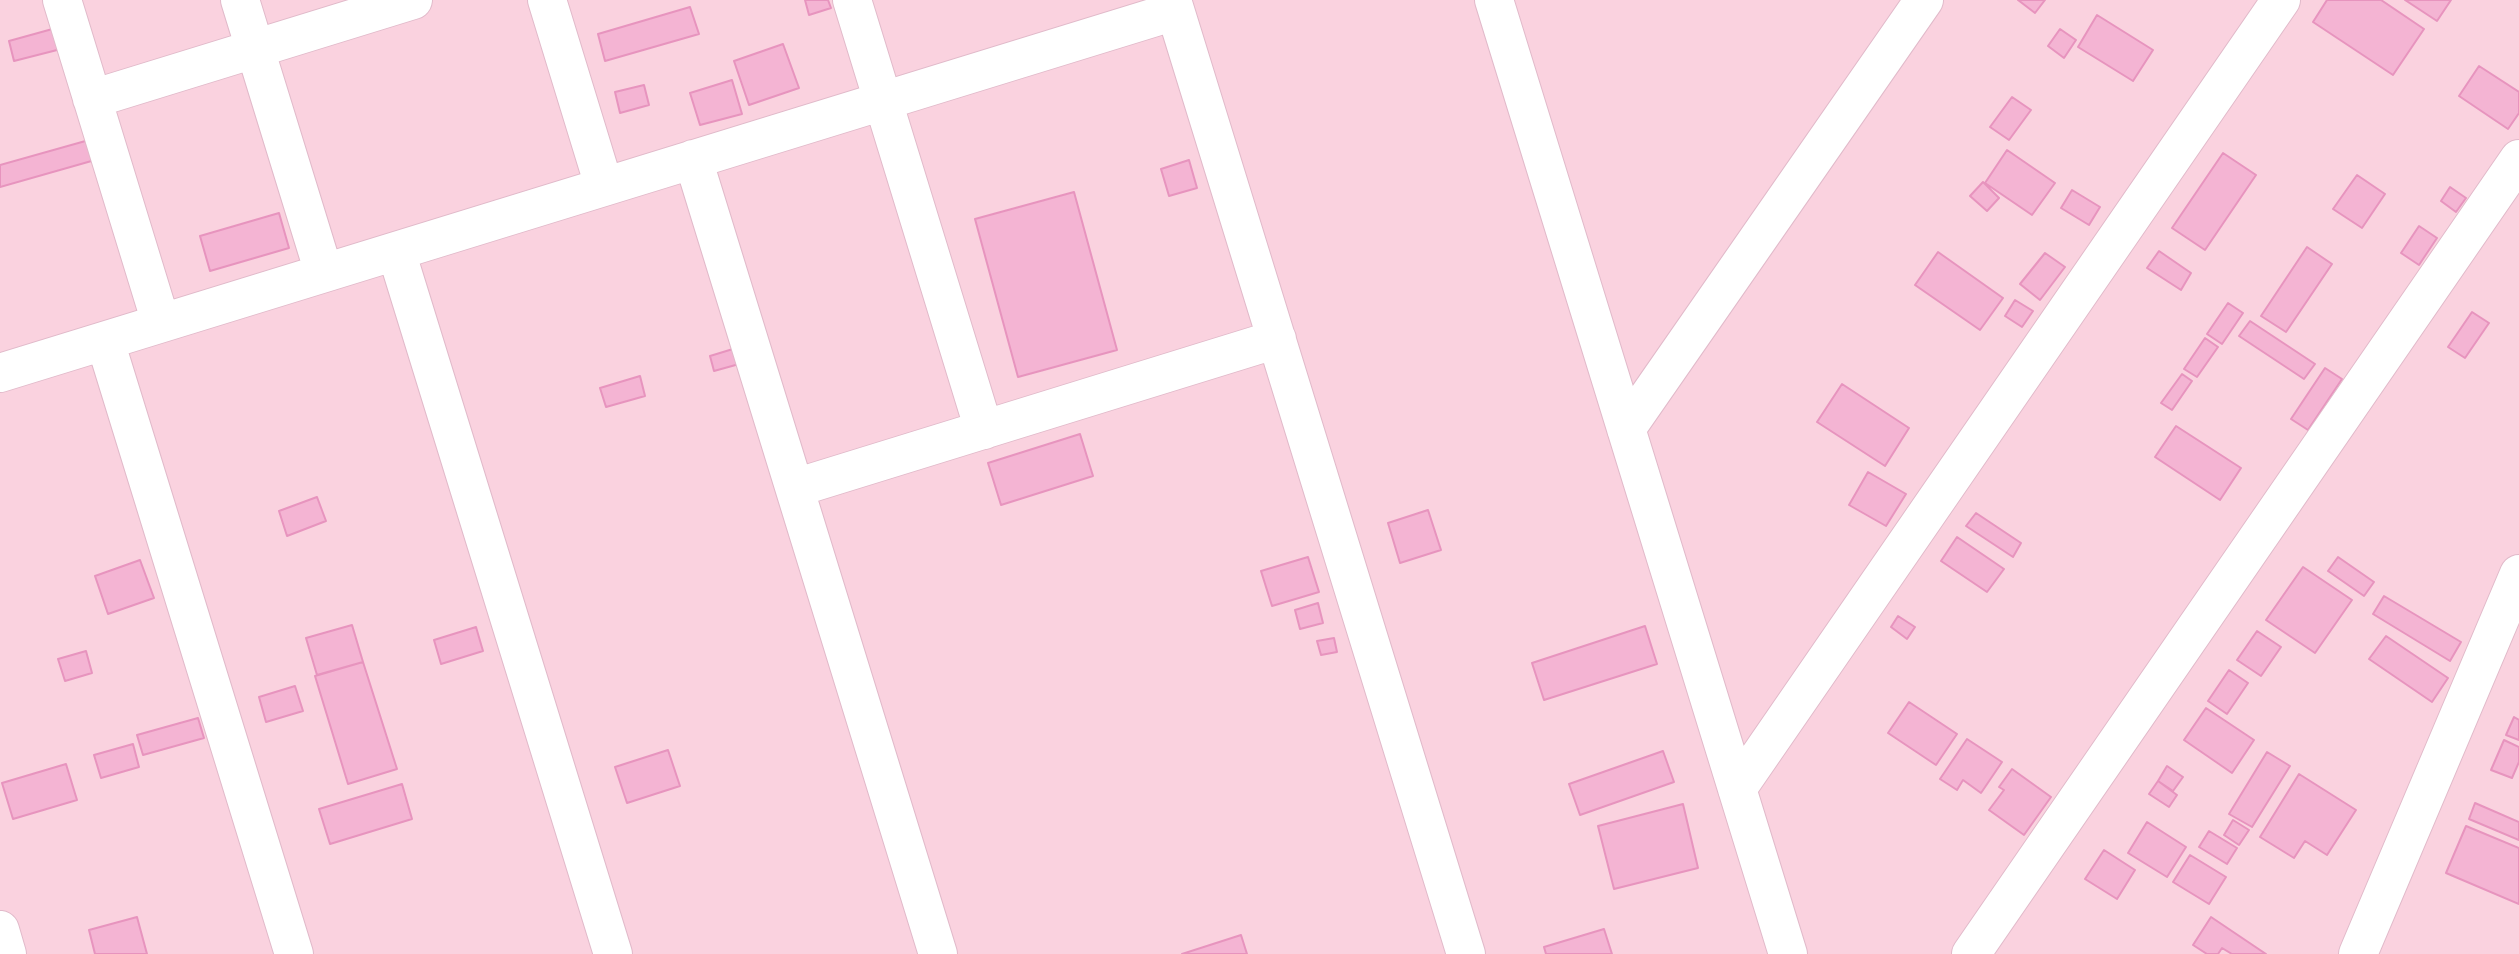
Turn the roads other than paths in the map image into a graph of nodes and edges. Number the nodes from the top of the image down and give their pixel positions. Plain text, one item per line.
1 (62, 0) edge
2 (240, 0) edge
3 (413, 0) edge
4 (547, 0) edge
5 (852, 0) edge
6 (1494, 0) edge
7 (1924, 0) edge
8 (2281, 0) edge
9 (1173, 6) edge
10 (255, 48) junction
11 (92, 99) junction
12 (883, 101) junction
13 (694, 159) junction
14 (2519, 159) edge
15 (604, 187) junction
16 (396, 251) junction
17 (324, 273) junction
18 (161, 323) junction
19 (1277, 340) junction
20 (105, 341) junction
21 (0, 373) edge
22 (1626, 429) junction
23 (984, 430) junction
24 (794, 488) junction
25 (2519, 574) edge
26 (1737, 789) junction
27 (0, 930) edge
28 (7, 954) edge
29 (294, 954) edge
30 (612, 954) edge
31 (938, 954) edge
32 (1466, 954) edge
33 (1788, 954) edge
34 (1970, 954) edge
35 (2358, 954) edge

1 - 11 street
2 - 10 street
3 - 10 street
4 - 15 street
5 - 12 street
6 - 22 street
7 - 22 street
8 - 26 street
9 - 12 street
9 - 19 street
10 - 11 street
10 - 17 street
11 - 18 street
12 - 13 street
12 - 23 street
13 - 15 street
13 - 24 street
14 - 34 street
15 - 16 street
16 - 17 street
16 - 30 street
17 - 18 street
18 - 20 street
19 - 23 street
19 - 32 street
20 - 21 street
20 - 29 street
22 - 26 street
23 - 24 street
24 - 31 street
25 - 35 street
26 - 33 street
27 - 28 street

